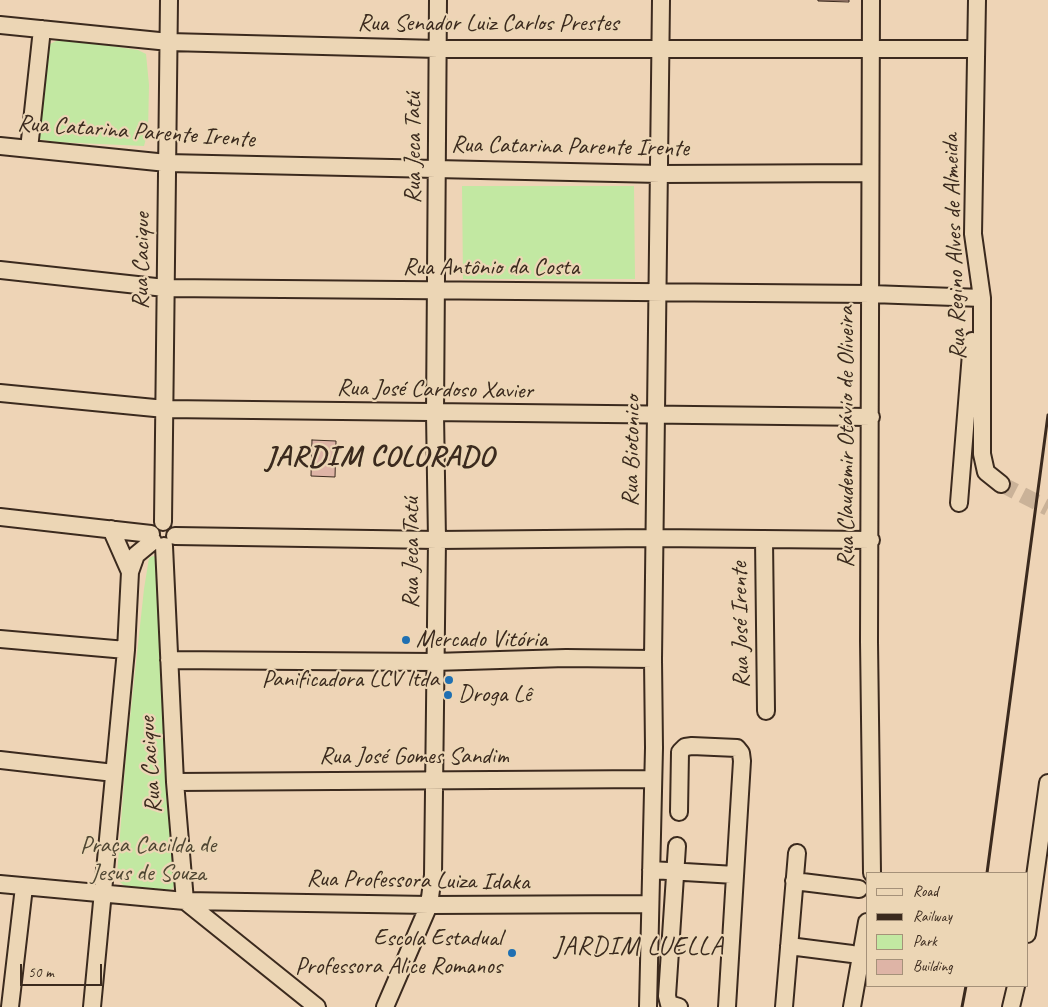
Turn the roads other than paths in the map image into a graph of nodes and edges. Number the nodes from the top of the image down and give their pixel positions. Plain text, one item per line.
1 (169, 0) edge
2 (438, 0) edge
3 (661, 0) edge
4 (871, 0) edge
5 (977, 0) edge
6 (0, 25) edge
7 (42, 29) junction
8 (169, 42) junction
9 (660, 49) junction
10 (976, 49) junction
11 (438, 50) junction
12 (870, 50) junction
13 (0, 146) edge
14 (28, 148) junction
15 (167, 163) junction
16 (437, 168) junction
17 (869, 173) junction
18 (660, 174) junction
19 (0, 270) edge
20 (165, 288) junction
21 (436, 292) junction
22 (658, 292) junction
23 (871, 294) junction
24 (978, 298) junction
25 (0, 393) edge
26 (165, 410) junction
27 (435, 414) junction
28 (657, 416) junction
29 (871, 417) junction
30 (1001, 484) tunnel mouth
31 (959, 503) dead end
32 (0, 517) edge
33 (111, 529) junction
34 (654, 538) junction
35 (764, 538) junction
36 (161, 540) junction
37 (437, 540) junction
38 (871, 540) junction
39 (130, 572) junction
40 (0, 639) edge
41 (126, 650) junction
42 (653, 658) junction
43 (169, 660) junction
44 (434, 662) junction
45 (766, 711) dead end
46 (0, 760) edge
47 (114, 772) junction
48 (653, 778) junction
49 (436, 781) junction
50 (175, 782) junction
51 (1048, 783) edge
52 (679, 812) dead end
53 (1044, 836) edge
54 (677, 846) dead end
55 (797, 853) dead end
56 (651, 870) junction
57 (675, 870) junction
58 (872, 872) edge
59 (735, 875) junction
60 (794, 881) junction
61 (0, 884) edge
62 (24, 887) junction
63 (859, 889) dead end
64 (102, 895) junction
65 (185, 901) junction
66 (650, 904) junction
67 (429, 905) junction
68 (866, 928) edge
69 (1028, 928) edge
70 (789, 946) junction
71 (852, 954) dead end
72 (1016, 987) edge
73 (0, 1006) edge
74 (9, 1007) edge
75 (92, 1007) edge
76 (317, 1007) edge
77 (385, 1007) edge
78 (648, 1007) edge
79 (679, 1007) edge
80 (727, 1007) edge
81 (784, 1007) edge
82 (852, 1007) edge
83 (1011, 1007) edge

1 - 8 street, Rua Cacique
2 - 11 street, Rua Jeca Tatú
3 - 9 street, Rua Biotonico
4 - 12 street, Rua Claudemir Otávio de Oliveira
5 - 10 street, Rua Regino Alves de Almeida
6 - 7 street, Rua Senador Luiz Carlos Prestes
7 - 8 street, Rua Senador Luiz Carlos Prestes
7 - 14 street
8 - 11 street, Rua Senador Luiz Carlos Prestes
8 - 15 street, Rua Cacique
9 - 11 street, Rua Senador Luiz Carlos Prestes
9 - 12 street, Rua Senador Luiz Carlos Prestes
9 - 18 street, Rua Biotonico
10 - 12 street, Rua Senador Luiz Carlos Prestes
10 - 24 street, Rua Regino Alves de Almeida
11 - 16 street, Rua Jeca Tatú
12 - 17 street, Rua Claudemir Otávio de Oliveira
13 - 14 street, Rua Catarina Parente Irente
14 - 15 street, Rua Catarina Parente Irente
15 - 16 street, Rua Catarina Parente Irente
15 - 20 street, Rua Cacique
16 - 18 street, Rua Catarina Parente Irente
16 - 21 street, Rua Jeca Tatú
17 - 18 street, Rua Catarina Parente Irente
17 - 23 street, Rua Claudemir Otávio de Oliveira
18 - 22 street, Rua Biotonico
19 - 20 street, Rua Antônio da Costa
20 - 21 street, Rua Antônio da Costa
20 - 26 street, Rua Cacique
21 - 22 street, Rua Antônio da Costa
21 - 27 street, Rua Jeca Tatú
22 - 23 street, Rua Antônio da Costa
22 - 28 street, Rua Biotonico
23 - 24 street, Rua Antônio da Costa
23 - 29 street, Rua Claudemir Otávio de Oliveira
24 - 30 street, Rua Regino Alves de Almeida
24 - 31 street
25 - 26 street, Rua José Cardoso Xavier
26 - 27 street, Rua José Cardoso Xavier
26 - 36 street, Rua Cacique
27 - 28 street, Rua José Cardoso Xavier
27 - 37 street, Rua Jeca Tatú
28 - 29 street, Rua José Cardoso Xavier
28 - 34 street, Rua Biotonico
29 - 38 street, Rua Claudemir Otávio de Oliveira
32 - 33 street
33 - 36 street
33 - 39 street
34 - 35 street
34 - 37 street
34 - 42 street, Rua Biotonico
35 - 38 street
35 - 45 street, Rua José Irente
36 - 37 street
36 - 39 street
36 - 43 street, Rua Cacique
37 - 44 street, Rua Jeca Tatú
38 - 58 street, Rua Claudemir Otávio de Oliveira
39 - 41 street
40 - 41 street
41 - 47 street
42 - 44 street
42 - 48 street, Rua Biotonico
43 - 44 street
43 - 50 street, Rua Cacique
44 - 49 street, Rua Jeca Tatú
46 - 47 street
47 - 64 street
48 - 49 street, Rua José Gomes Sandim
48 - 56 street, Rua Biotonico
49 - 50 street, Rua José Gomes Sandim
49 - 67 street, Rua Jeca Tatú
50 - 65 street, Rua Cacique
51 - 53 street
52 - 59 street
53 - 69 street
54 - 57 street
55 - 60 street
56 - 57 street
56 - 66 street, Rua Biotonico
57 - 59 street
57 - 79 street
59 - 80 street
60 - 63 street
60 - 70 street
61 - 62 street, Rua Professora Luiza Idaka
62 - 64 street, Rua Professora Luiza Idaka
62 - 74 street
64 - 65 street, Rua Professora Luiza Idaka
64 - 75 street
65 - 67 street, Rua Professora Luiza Idaka
65 - 76 street
66 - 67 street, Rua Professora Luiza Idaka
66 - 78 street, Rua Biotonico
67 - 77 street, Rua Jeca Tatú
68 - 82 street
70 - 71 street
70 - 81 street
72 - 83 street
73 - 74 street

